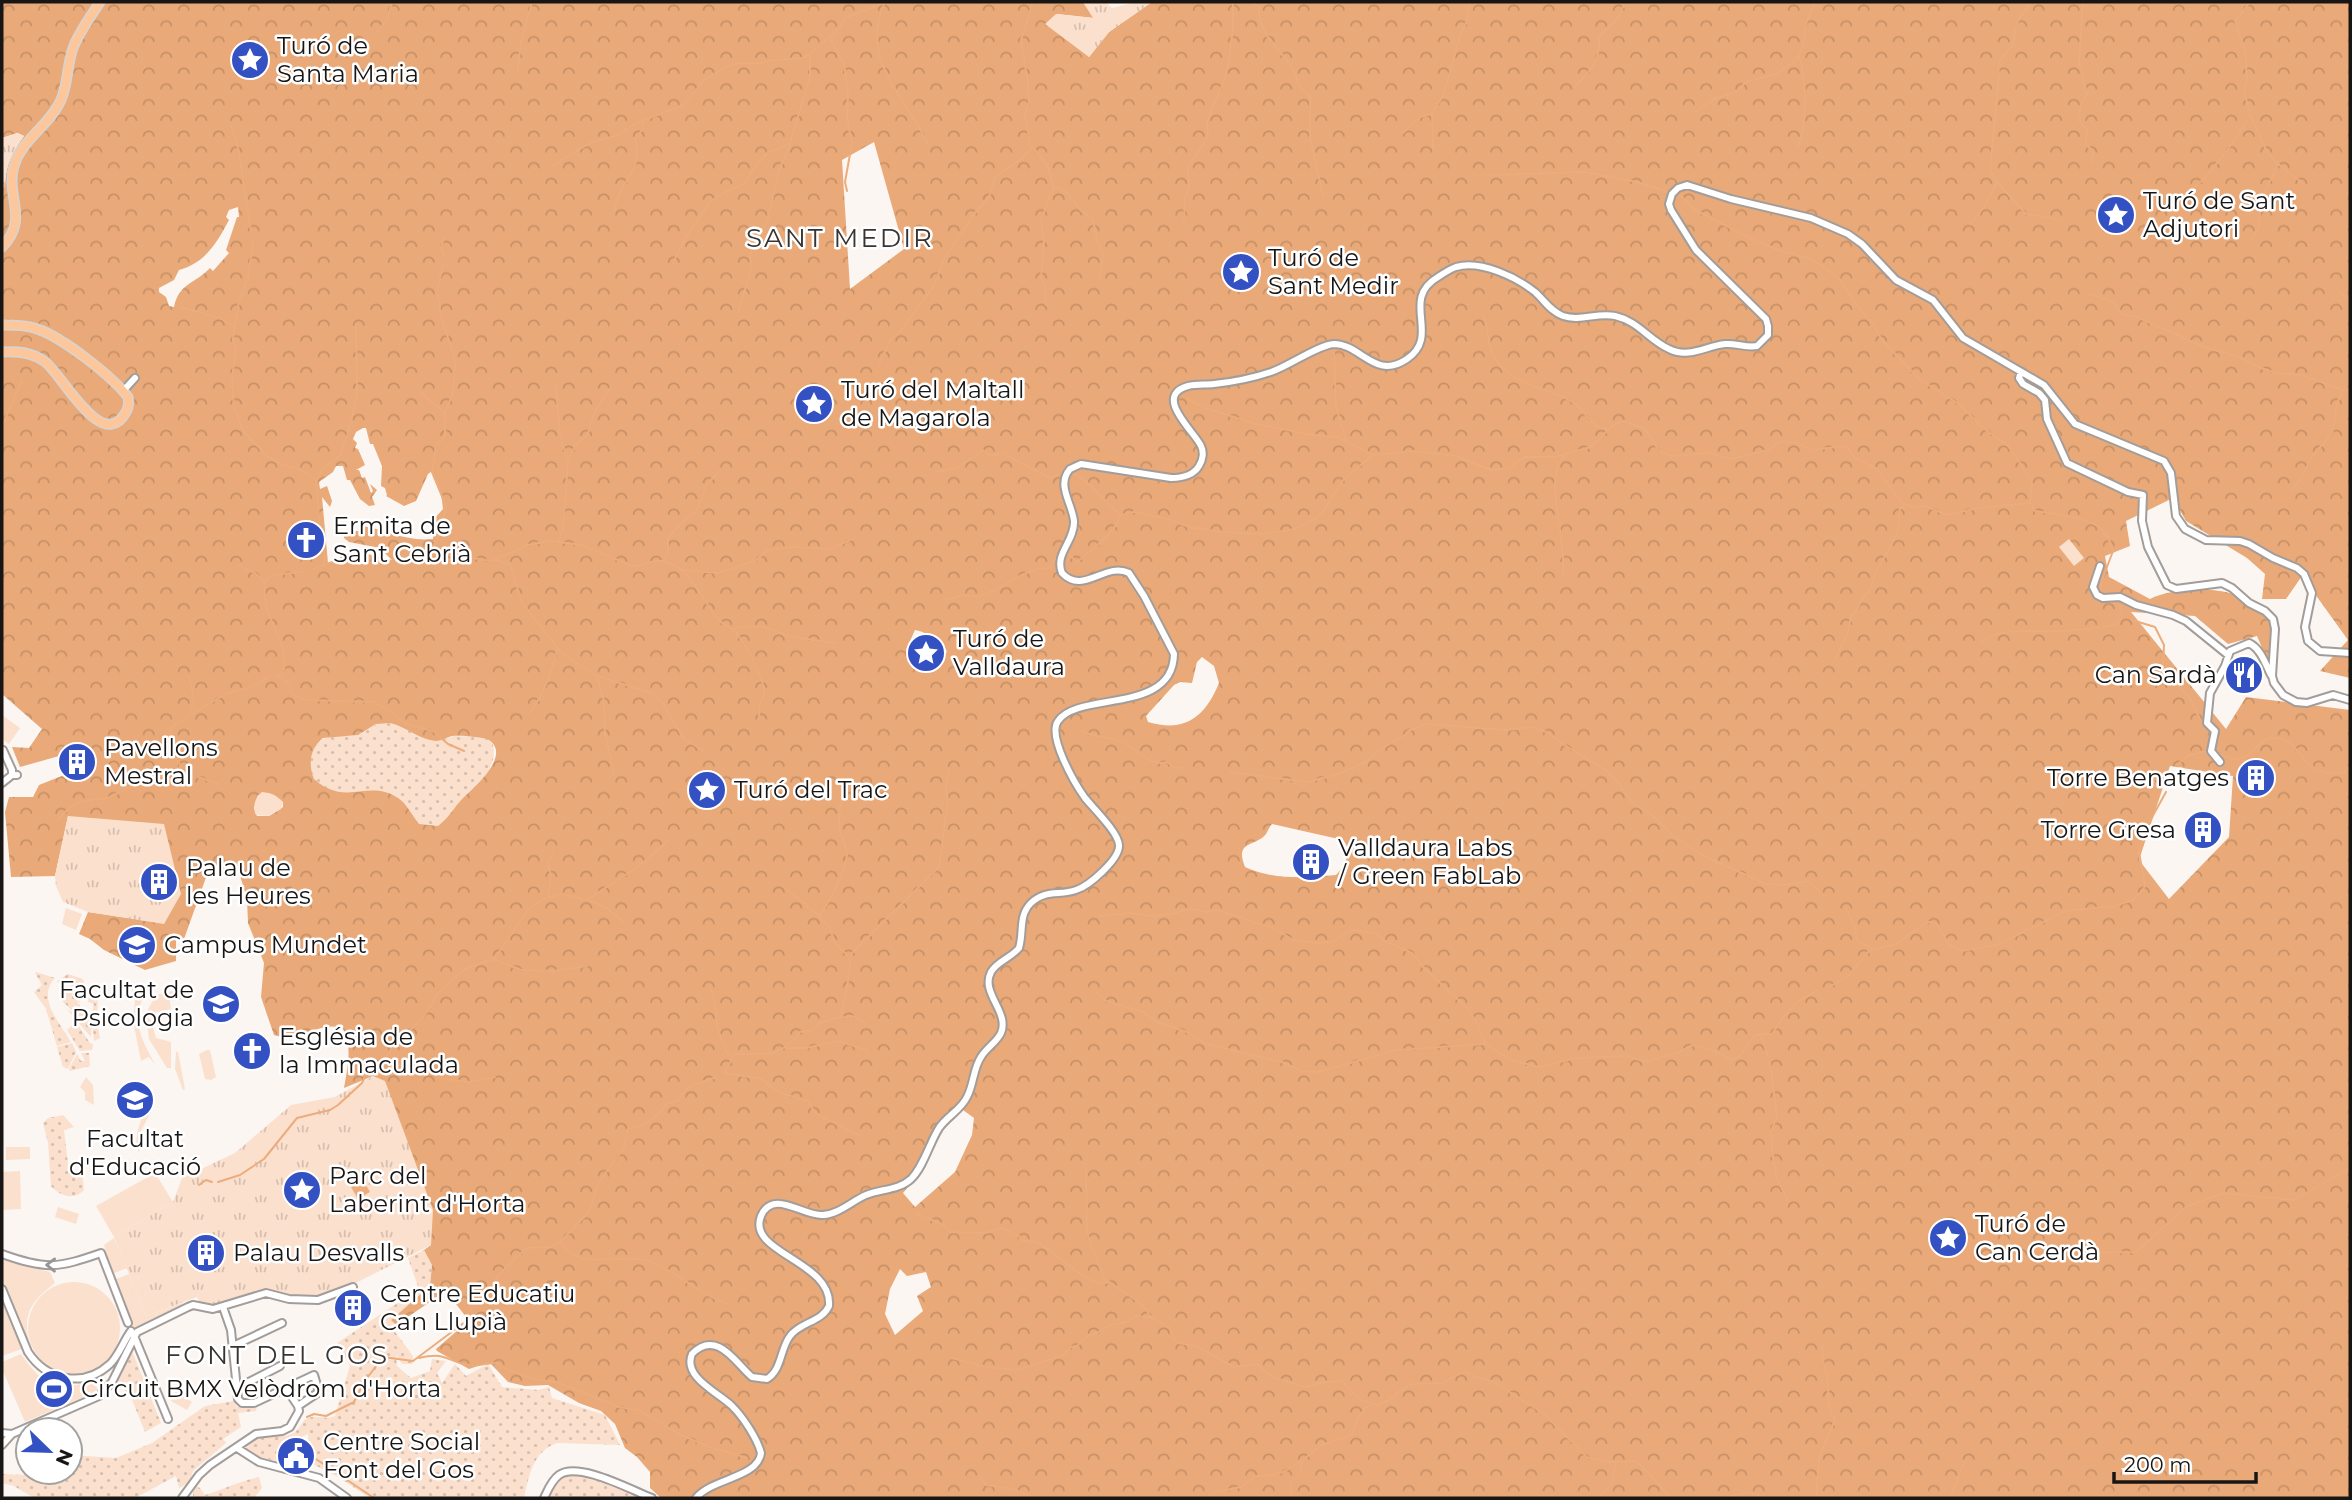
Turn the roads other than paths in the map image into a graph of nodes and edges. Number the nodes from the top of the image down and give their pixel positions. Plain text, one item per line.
1 (100, 2) edge
2 (63, 93) junction
3 (25, 138) junction
4 (23, 149) junction
5 (13, 170) junction
6 (8, 184) junction
7 (16, 220) junction
8 (2, 247) edge
9 (2, 325) edge
10 (2, 351) edge
11 (2021, 372) junction
12 (135, 378) dead end
13 (127, 391) junction
14 (2100, 566) dead end
15 (2350, 653) edge
16 (2228, 655) junction
17 (2272, 677) junction
18 (2350, 700) edge
19 (3, 750) edge
20 (2220, 762) dead end
21 (2, 783) edge
22 (2, 1254) edge
23 (12, 1258) junction
24 (2, 1262) edge
25 (353, 1287) dead end
26 (2, 1289) edge
27 (223, 1307) junction
28 (128, 1323) dead end
29 (282, 1323) dead end
30 (133, 1334) junction
31 (233, 1346) junction
32 (280, 1366) dead end
33 (97, 1374) junction
34 (108, 1386) junction
35 (237, 1388) junction
36 (286, 1388) junction
37 (298, 1406) junction
38 (168, 1419) dead end
39 (2, 1433) edge
40 (13, 1433) junction
41 (2, 1445) edge
42 (237, 1448) junction
43 (183, 1498) edge
44 (347, 1498) edge
45 (544, 1498) edge
46 (652, 1498) edge
47 (696, 1498) edge

1 - 2 main road
2 - 3 main road
2 - 4 main road
3 - 4 main road
3 - 6 main road
4 - 5 main road
5 - 6 main road
5 - 7 main road
6 - 7 main road
7 - 8 main road
9 - 13 main road
10 - 13 main road
11 - 15 street
11 - 17 street
11 - 47 street
12 - 13 street
14 - 16 street
16 - 17 street
16 - 20 street
17 - 18 street
19 - 21 street
22 - 23 street
23 - 24 street
28 -> 23 street
25 - 27 street
26 - 33 street
27 - 30 street
27 - 31 street
29 - 31 street
30 - 33 street
30 - 34 street
30 - 38 street
31 - 35 street
32 - 35 street
33 - 34 street
34 - 40 street
35 - 36 street
36 - 37 street
36 - 37 street
37 - 42 street
39 - 40 street
40 - 41 street
42 - 43 street
42 - 44 street
45 - 46 street

